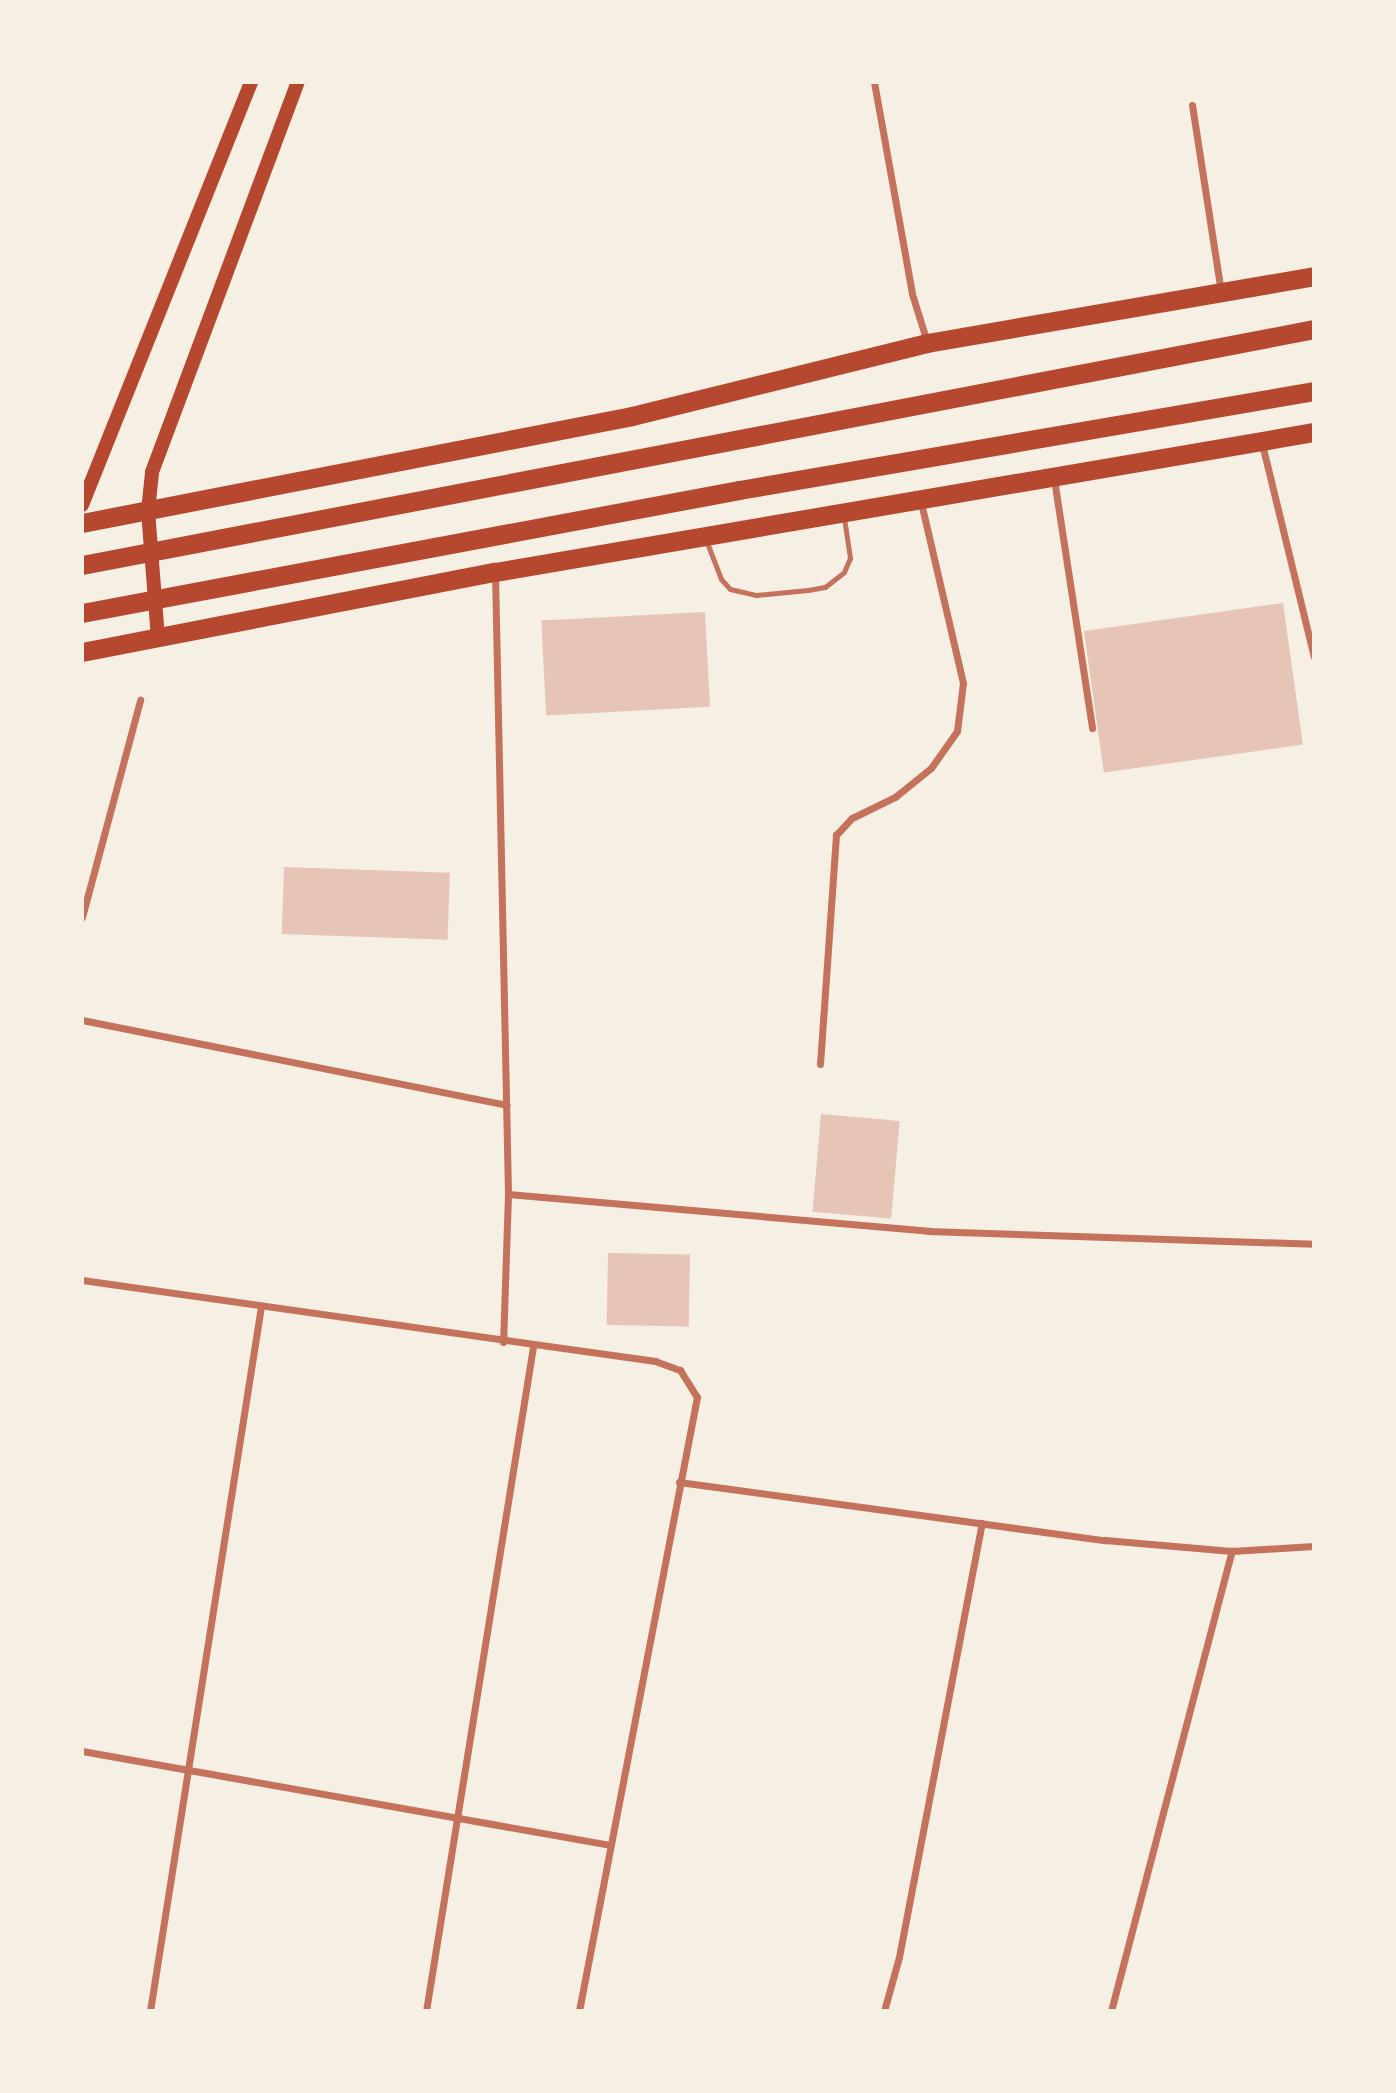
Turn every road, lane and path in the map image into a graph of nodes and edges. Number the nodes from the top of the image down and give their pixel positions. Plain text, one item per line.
1 (251, 82) edge
2 (298, 82) edge
3 (874, 82) edge
4 (1192, 105) dead end
5 (1314, 276) edge
6 (1221, 293) junction
7 (1314, 328) edge
8 (927, 343) junction
9 (1314, 391) edge
10 (1314, 432) edge
11 (1262, 443) junction
12 (1053, 475) junction
13 (920, 498) junction
14 (82, 505) edge
15 (148, 511) junction
16 (843, 512) junction
17 (82, 523) edge
18 (705, 535) junction
19 (82, 565) edge
20 (495, 572) junction
21 (82, 613) edge
22 (158, 638) junction
23 (82, 652) edge
24 (1314, 657) edge
25 (140, 699) dead end
26 (1092, 728) dead end
27 (82, 917) edge
28 (82, 1020) edge
29 (820, 1064) dead end
30 (507, 1105) junction
31 (508, 1194) junction
32 (1314, 1244) edge
33 (82, 1280) edge
34 (261, 1306) junction
35 (503, 1342) junction
36 (533, 1347) junction
37 (678, 1482) junction
38 (982, 1523) junction
39 (1314, 1546) edge
40 (1232, 1551) junction
41 (82, 1751) edge
42 (190, 1771) junction
43 (455, 1819) junction
44 (610, 1845) junction
45 (150, 2011) edge
46 (426, 2011) edge
47 (579, 2011) edge
48 (884, 2011) edge
49 (1111, 2011) edge

1 - 14 main road
2 - 15 main road
3 - 8 street
4 - 6 street
5 - 6 highway
6 - 8 highway
7 - 19 highway
8 - 15 highway
9 - 21 highway
10 - 11 highway
11 - 12 highway
11 - 24 street
12 - 13 highway
12 - 26 street
13 - 16 highway
13 - 29 street
15 - 17 highway
15 - 22 main road
16 - 18 highway
16 - 18 lane
18 - 20 highway
20 - 22 highway
20 - 30 street
22 - 23 highway
25 - 27 street
28 - 30 street
30 - 31 street
31 - 32 street
31 - 35 street
33 - 34 street
34 - 35 street
34 - 42 street
35 - 36 street
36 - 37 street
36 - 43 street
37 - 38 street
37 - 44 street
38 - 40 street
38 - 48 street
39 - 40 street
40 - 49 street
41 - 42 street
42 - 43 street
42 - 45 street
43 - 44 street
43 - 46 street
44 - 47 street

